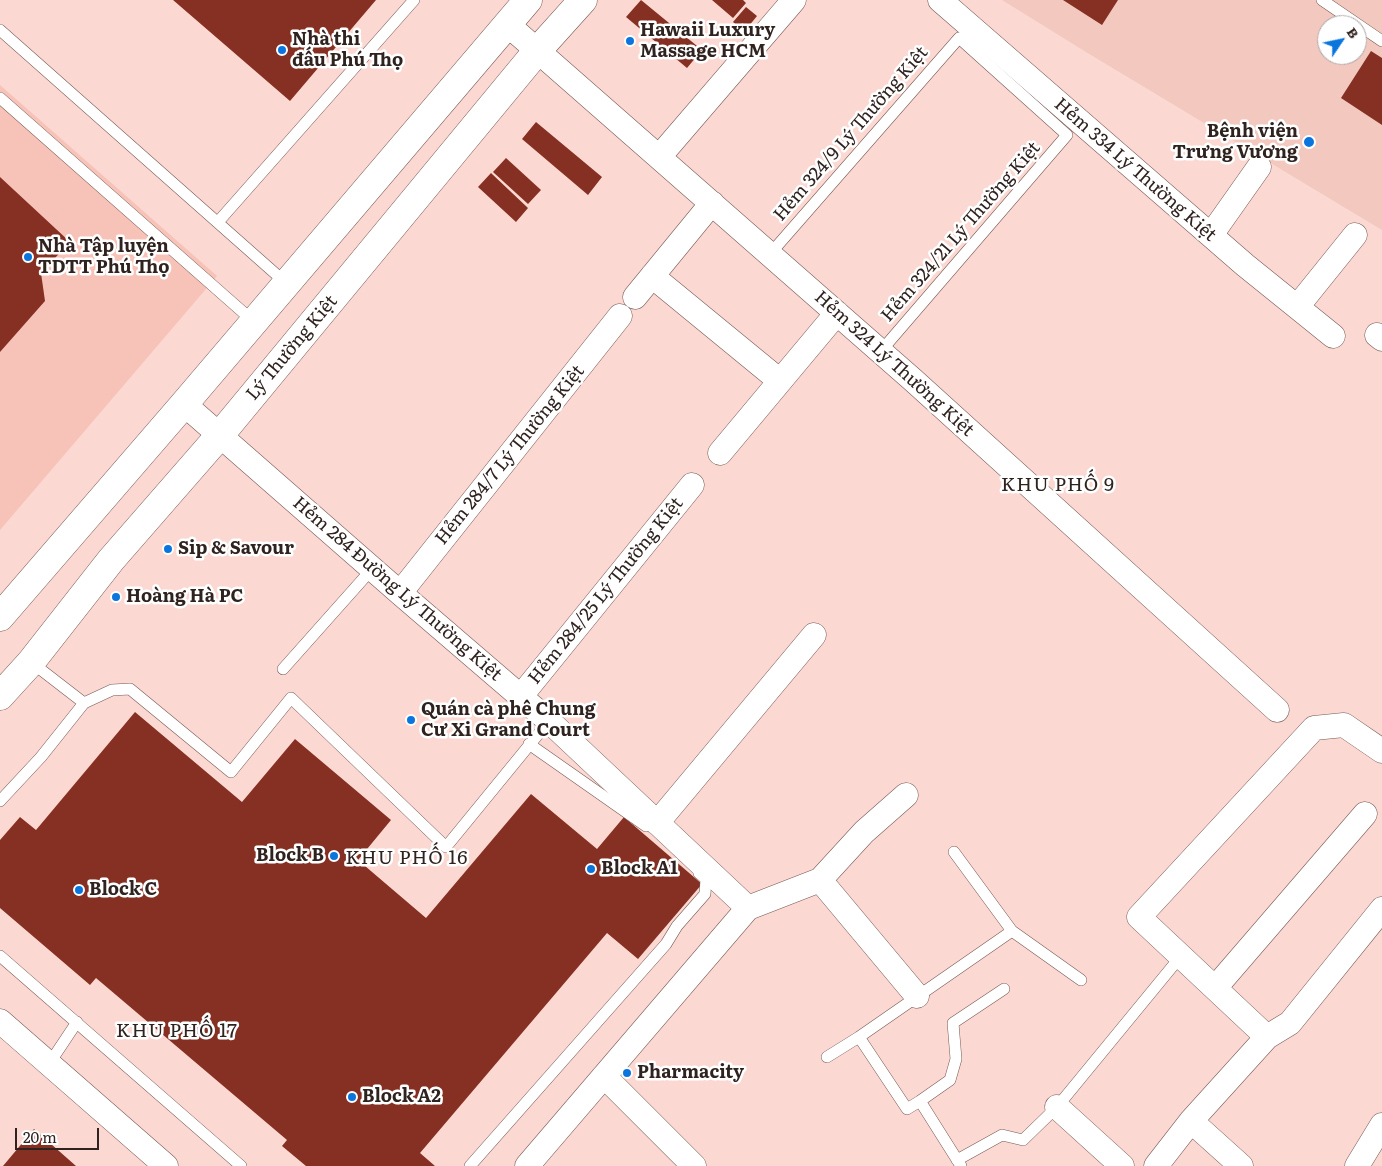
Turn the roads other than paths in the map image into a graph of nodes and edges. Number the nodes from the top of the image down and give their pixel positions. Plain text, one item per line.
1 (414, 0) edge
2 (528, 0) edge
3 (583, 0) edge
4 (794, 0) edge
5 (940, 0) edge
6 (1322, 0) edge
7 (507, 24) junction
8 (0, 30) edge
9 (1382, 41) edge
10 (538, 50) junction
11 (0, 98) edge
12 (1067, 135) joint
13 (659, 156) junction
14 (1259, 167) dead end
15 (712, 203) junction
16 (218, 222) junction
17 (1211, 235) junction
18 (1355, 235) dead end
19 (770, 254) junction
20 (652, 276) junction
21 (286, 282) junction
22 (635, 297) dead end
23 (1297, 307) junction
24 (837, 313) junction
25 (620, 316) dead end
26 (253, 321) junction
27 (1332, 336) dead end
28 (880, 351) junction
29 (780, 381) junction
30 (184, 404) junction
31 (220, 435) junction
32 (720, 453) dead end
33 (692, 485) dead end
34 (372, 569) junction
35 (400, 593) junction
36 (0, 617) edge
37 (814, 635) dead end
38 (31, 662) junction
39 (284, 669) dead end
40 (0, 696) edge
41 (521, 696) junction
42 (84, 703) junction
43 (1276, 710) dead end
44 (549, 721) junction
45 (529, 744) junction
46 (1382, 751) edge
47 (906, 795) dead end
48 (1, 798) edge
49 (1366, 814) dead end
50 (657, 823) junction
51 (954, 852) dead end
52 (820, 880) junction
53 (748, 908) junction
54 (1382, 909) edge
55 (1012, 931) junction
56 (0, 956) edge
57 (1181, 956) junction
58 (1081, 980) dead end
59 (1215, 988) junction
60 (1004, 989) dead end
61 (917, 996) junction
62 (0, 1021) edge
63 (77, 1022) junction
64 (1267, 1036) junction
65 (859, 1037) junction
66 (827, 1057) dead end
67 (49, 1064) junction
68 (604, 1076) junction
69 (920, 1101) junction
70 (1056, 1107) junction
71 (1191, 1121) junction
72 (1382, 1125) edge
73 (959, 1163) edge
74 (166, 1166) edge
75 (241, 1166) edge
76 (470, 1166) edge
77 (527, 1166) edge
78 (694, 1166) edge
79 (1122, 1166) edge
80 (1156, 1166) edge
81 (1241, 1166) edge
82 (1357, 1166) edge

1 - 16 lane
2 - 7 main road
3 - 10 main road, Lý Thường Kiệt
4 - 13 street
5 - 17 street, Hẻm 334 Lý Thường Kiệt
6 - 9 lane
7 - 10 street, Hẻm 324 Lý Thường Kiệt
7 - 21 main road
8 - 16 lane
10 - 13 street, Hẻm 324 Lý Thường Kiệt
10 - 31 main road, Lý Thường Kiệt
11 - 26 lane
12 - 19 lane, Hẻm 324/9 Lý Thường Kiệt
12 - 28 lane, Hẻm 324/21 Lý Thường Kiệt
13 - 15 street, Hẻm 324 Lý Thường Kiệt
14 - 17 street
15 - 19 street, Hẻm 324 Lý Thường Kiệt
15 - 20 street
16 - 21 lane
17 - 23 street, Hẻm 334 Lý Thường Kiệt
18 - 23 street
19 - 24 street, Hẻm 324 Lý Thường Kiệt
20 - 22 street
20 - 29 street
21 - 26 main road
23 - 27 street, Hẻm 334 Lý Thường Kiệt
24 - 28 street, Hẻm 324 Lý Thường Kiệt
24 - 29 street
25 - 35 street, Hẻm 284/7 Lý Thường Kiệt
26 - 30 main road
28 - 43 street, Hẻm 324 Lý Thường Kiệt
29 - 32 street
30 - 31 street, Hẻm 284 Đường Lý Thường Kiệt
30 - 36 main road
31 - 34 street, Hẻm 284 Đường Lý Thường Kiệt
31 - 38 main road, Lý Thường Kiệt
33 - 41 street, Hẻm 284/25 Lý Thường Kiệt
34 - 35 street, Hẻm 284 Đường Lý Thường Kiệt
34 - 39 lane
35 - 41 street, Hẻm 284 Đường Lý Thường Kiệt
37 - 50 street
38 - 40 main road, Lý Thường Kiệt
38 - 42 lane
41 - 44 street, Hẻm 284 Đường Lý Thường Kiệt
42 - 45 lane
42 - 48 lane
44 - 45 lane
44 - 50 street, Hẻm 284 Đường Lý Thường Kiệt
45 - 76 lane
46 - 57 street
47 - 52 street
49 - 59 street
50 - 53 street, Hẻm 284 Đường Lý Thường Kiệt
51 - 55 lane
52 - 53 street
52 - 61 street
53 - 68 street
54 - 64 street
55 - 58 lane
55 - 61 lane
56 - 63 lane
57 - 59 street
57 - 70 lane
59 - 64 street
60 - 69 lane
61 - 65 lane
62 - 67 street
63 - 67 lane
63 - 75 lane
64 - 71 street
65 - 66 lane
65 - 69 lane
67 - 74 street
68 - 77 street
68 - 78 street
69 - 73 lane
70 - 73 lane
70 - 79 street
71 - 80 street
71 - 81 street
72 - 82 street

